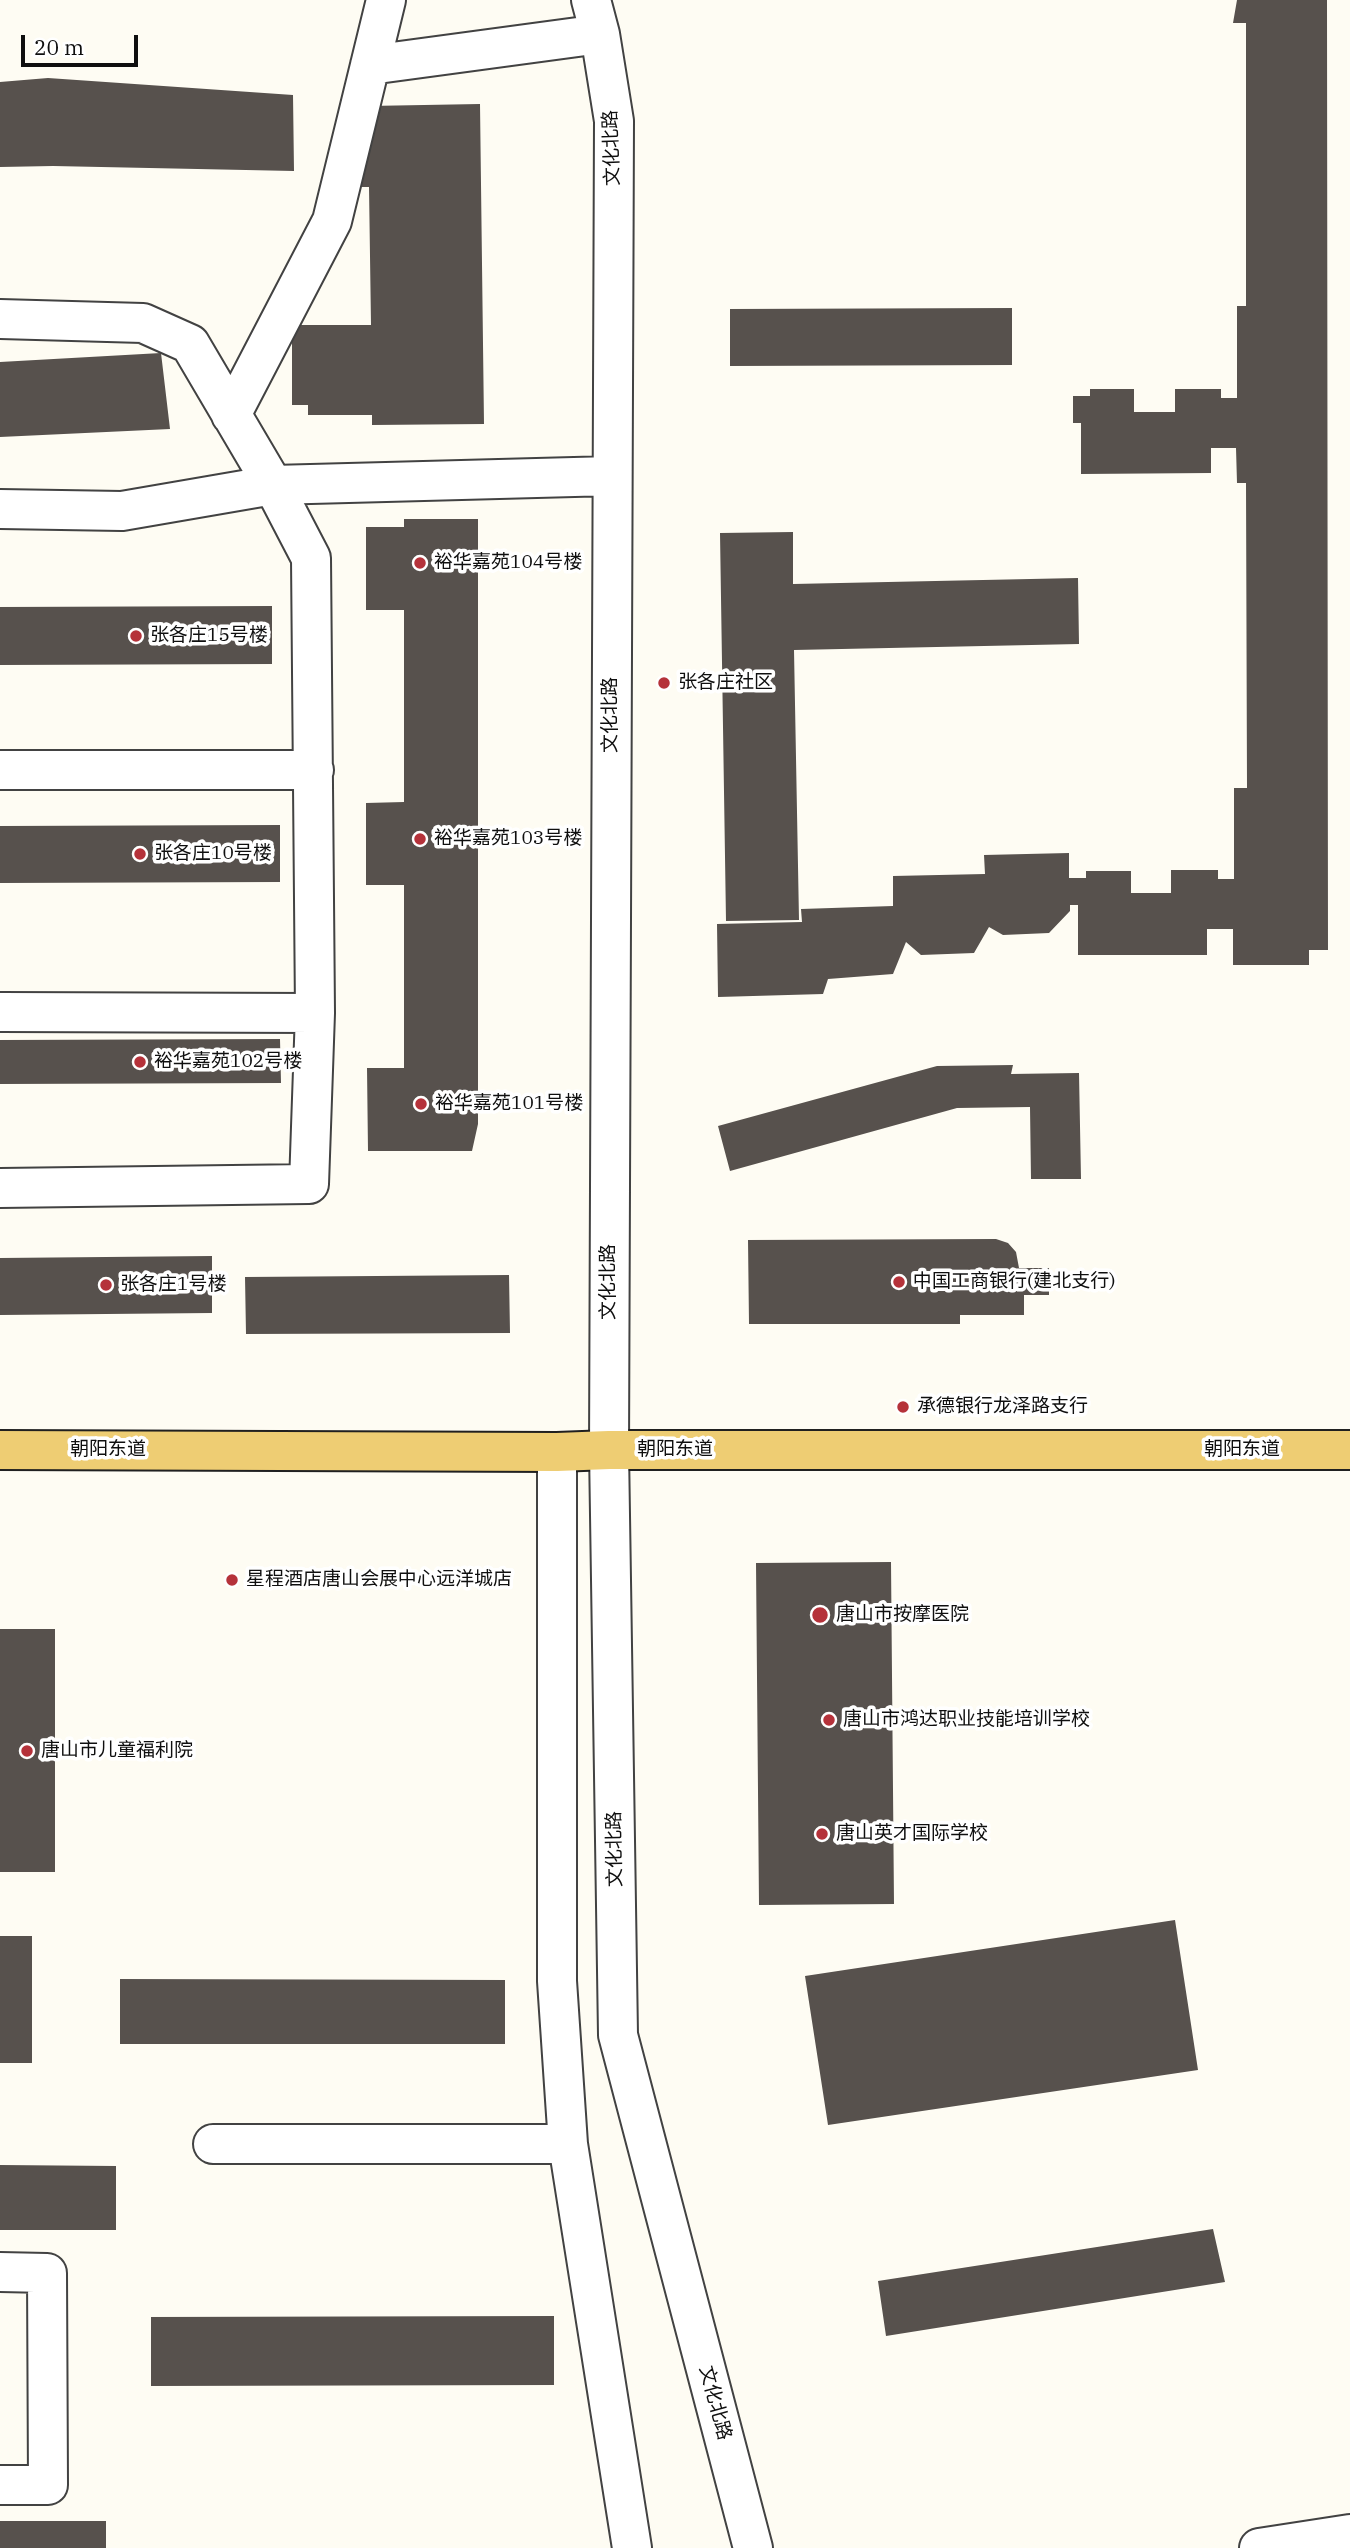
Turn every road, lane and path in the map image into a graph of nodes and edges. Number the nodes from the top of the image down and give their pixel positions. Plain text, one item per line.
1 (386, 0) edge
2 (596, 17) edge
3 (370, 65) junction
4 (0, 319) edge
5 (231, 415) junction
6 (612, 476) junction
7 (273, 485) junction
8 (0, 509) edge
9 (0, 770) edge
10 (314, 770) junction
11 (0, 1012) edge
12 (315, 1013) junction
13 (0, 1188) edge
14 (0, 1450) edge
15 (609, 1450) junction
16 (1350, 1450) edge
17 (557, 1452) junction
18 (213, 2144) dead end
19 (568, 2144) junction
20 (0, 2272) edge
21 (0, 2485) edge
22 (1350, 2534) edge
23 (632, 2548) edge
24 (753, 2548) edge
25 (1259, 2548) edge

1 - 3 street
2 - 3 street
2 - 6 street, 文化北路
3 - 5 street
4 - 5 street
5 - 7 street
6 - 7 street
6 - 15 street, 文化北路
7 - 8 street
7 - 10 street
9 - 10 street
10 - 12 street
11 - 12 street
12 - 13 street
14 - 17 main road, 朝阳东道
15 - 16 main road, 朝阳东道
15 - 17 main road, 朝阳东道
15 - 24 street, 文化北路
17 - 19 street
18 - 19 street
19 - 23 street
20 - 21 street
22 - 25 street

